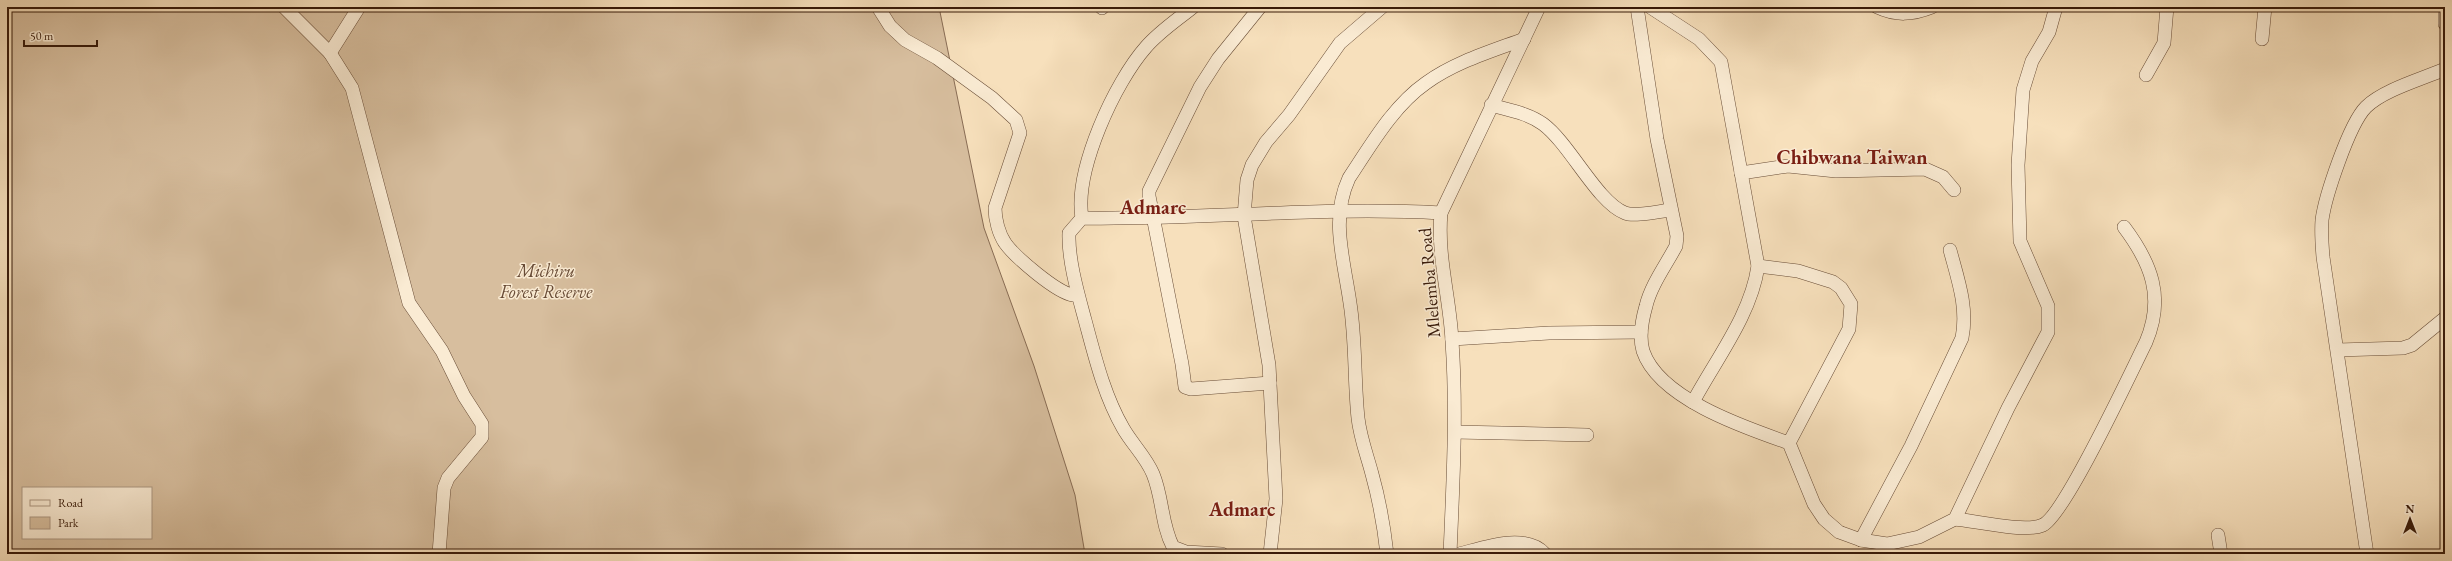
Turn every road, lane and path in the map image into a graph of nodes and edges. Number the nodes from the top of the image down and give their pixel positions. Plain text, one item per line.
1 (284, 7) edge
2 (359, 7) edge
3 (878, 7) edge
4 (1193, 7) edge
5 (1260, 7) edge
6 (1382, 7) edge
7 (1539, 7) edge
8 (1637, 7) edge
9 (1650, 7) edge
10 (1877, 7) edge
11 (1932, 7) edge
12 (2056, 7) edge
13 (2166, 7) edge
14 (2265, 7) edge
15 (2445, 14) edge
16 (2445, 24) edge
17 (1524, 39) junction
18 (2262, 39) dead end
19 (330, 53) junction
20 (2445, 70) edge
21 (2146, 75) dead end
22 (1491, 105) junction
23 (1741, 173) junction
24 (1954, 190) dead end
25 (1671, 210) junction
26 (1339, 213) junction
27 (1441, 213) junction
28 (1244, 216) junction
29 (1082, 218) junction
30 (1156, 219) junction
31 (2124, 226) dead end
32 (1950, 250) dead end
33 (1758, 266) junction
34 (1077, 292) junction
35 (2445, 318) edge
36 (1642, 332) junction
37 (1452, 339) junction
38 (2338, 350) junction
39 (1270, 383) junction
40 (1693, 402) junction
41 (1455, 432) junction
42 (1587, 435) dead end
43 (1789, 444) junction
44 (1955, 519) junction
45 (2218, 535) dead end
46 (1861, 540) junction
47 (1887, 549) edge
48 (439, 554) edge
49 (1222, 554) edge
50 (1270, 554) edge
51 (1387, 554) edge
52 (1450, 554) edge
53 (1460, 554) edge
54 (1545, 554) edge
55 (2221, 554) edge
56 (2367, 554) edge

1 - 19 street
2 - 19 street
3 - 34 street
4 - 29 street
5 - 30 street
6 - 28 street
7 - 17 street, Mlelemba Road
8 - 25 street
9 - 23 street
10 - 11 street
12 - 44 street
13 - 21 street
14 - 18 street
15 - 16 street
17 - 22 street, Mlelemba Road
17 - 26 street
19 - 48 street
20 - 38 street
22 - 25 street
22 - 27 street, Mlelemba Road
23 - 24 street
23 - 33 street
25 - 36 street
26 - 27 street
26 - 28 street
26 - 51 street
27 - 37 street, Mlelemba Road
28 - 30 street
28 - 39 street
29 - 30 street
29 - 34 street
30 - 39 street
31 - 44 street
32 - 46 street
33 - 40 street
33 - 43 street
34 - 49 street
35 - 38 street
36 - 37 street
36 - 40 street
37 - 41 street, Mlelemba Road
38 - 56 street
39 - 50 street
40 - 43 street
41 - 42 street
41 - 52 street, Mlelemba Road
43 - 46 street
44 - 47 street
45 - 55 street
46 - 47 street
53 - 54 street

